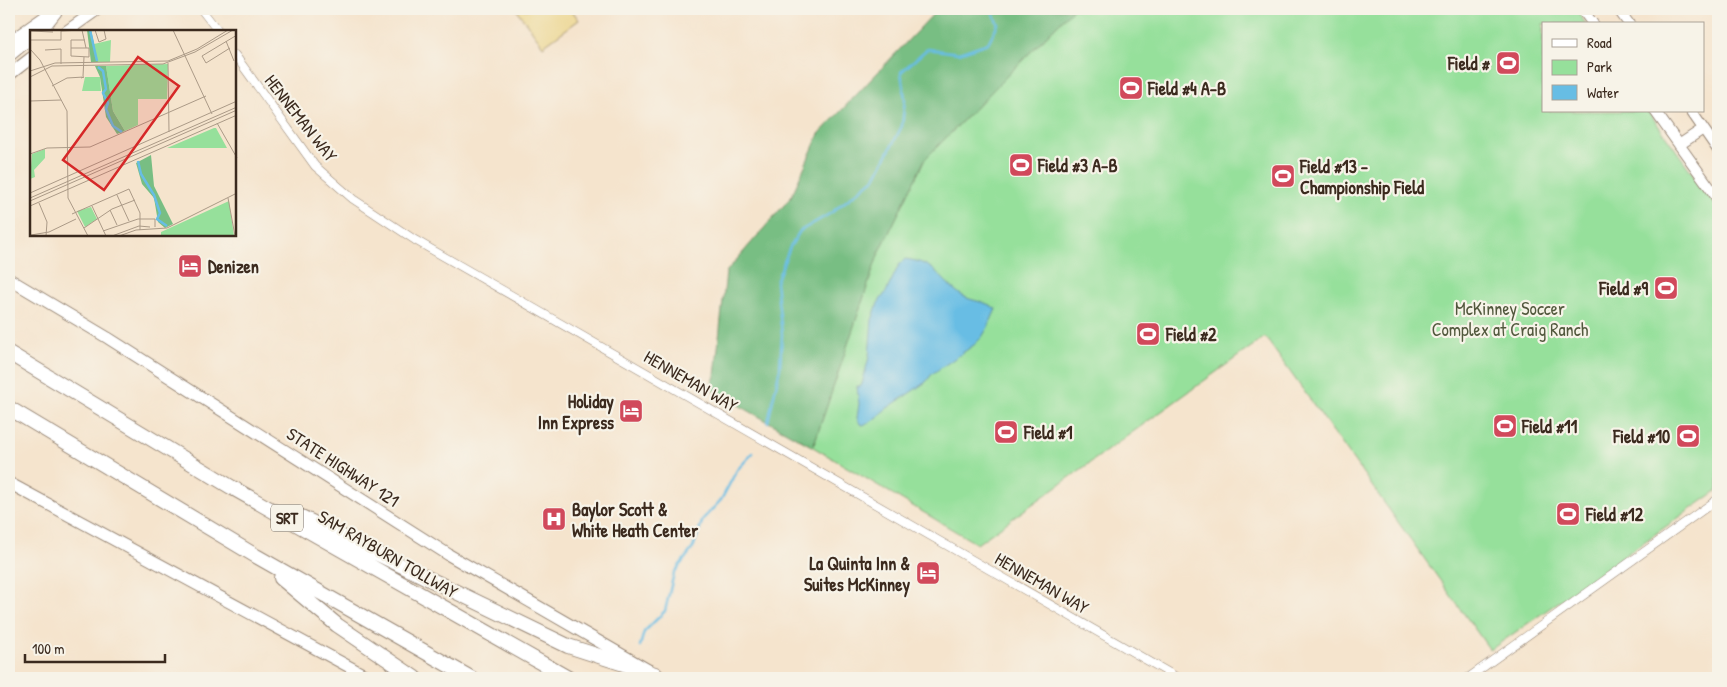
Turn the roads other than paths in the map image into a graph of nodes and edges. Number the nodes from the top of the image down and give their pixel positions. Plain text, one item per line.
1 (57, 9) edge
2 (98, 9) edge
3 (201, 9) edge
4 (1582, 9) edge
5 (1618, 9) edge
6 (1592, 22) edge
7 (1628, 22) edge
8 (42, 30) edge
9 (68, 30) edge
10 (217, 30) edge
11 (30, 39) edge
12 (9, 42) edge
13 (9, 56) edge
14 (236, 56) edge
15 (30, 59) edge
16 (9, 74) edge
17 (1656, 112) edge
18 (1692, 112) edge
19 (1703, 129) junction
20 (1679, 145) junction
21 (1718, 150) edge
22 (1718, 200) edge
23 (9, 279) edge
24 (9, 353) edge
25 (9, 408) edge
26 (9, 483) edge
27 (231, 487) junction
28 (1718, 500) edge
29 (256, 556) junction
30 (659, 676) edge
31 (370, 678) edge
32 (415, 678) edge
33 (471, 678) edge
34 (568, 678) edge
35 (1178, 678) edge
36 (1468, 678) edge

1 - 8 main road
1 - 12 main road
2 - 9 main road
3 - 10 street
4 - 6 street
5 - 7 street
11 - 13 main road
14 - 35 street, HENNEMAN WAY
15 - 16 main road
17 - 20 street
18 - 19 street
19 - 20 street
19 - 21 street
20 - 22 street
23 - 30 main road, STATE HIGHWAY 121
24 - 27 highway, SAM RAYBURN TOLLWAY / SRT
25 - 29 highway
26 - 31 main road
27 - 30 highway
27 - 34 highway, SAM RAYBURN TOLLWAY / SRT
28 - 36 street
29 - 32 highway
29 - 33 highway

